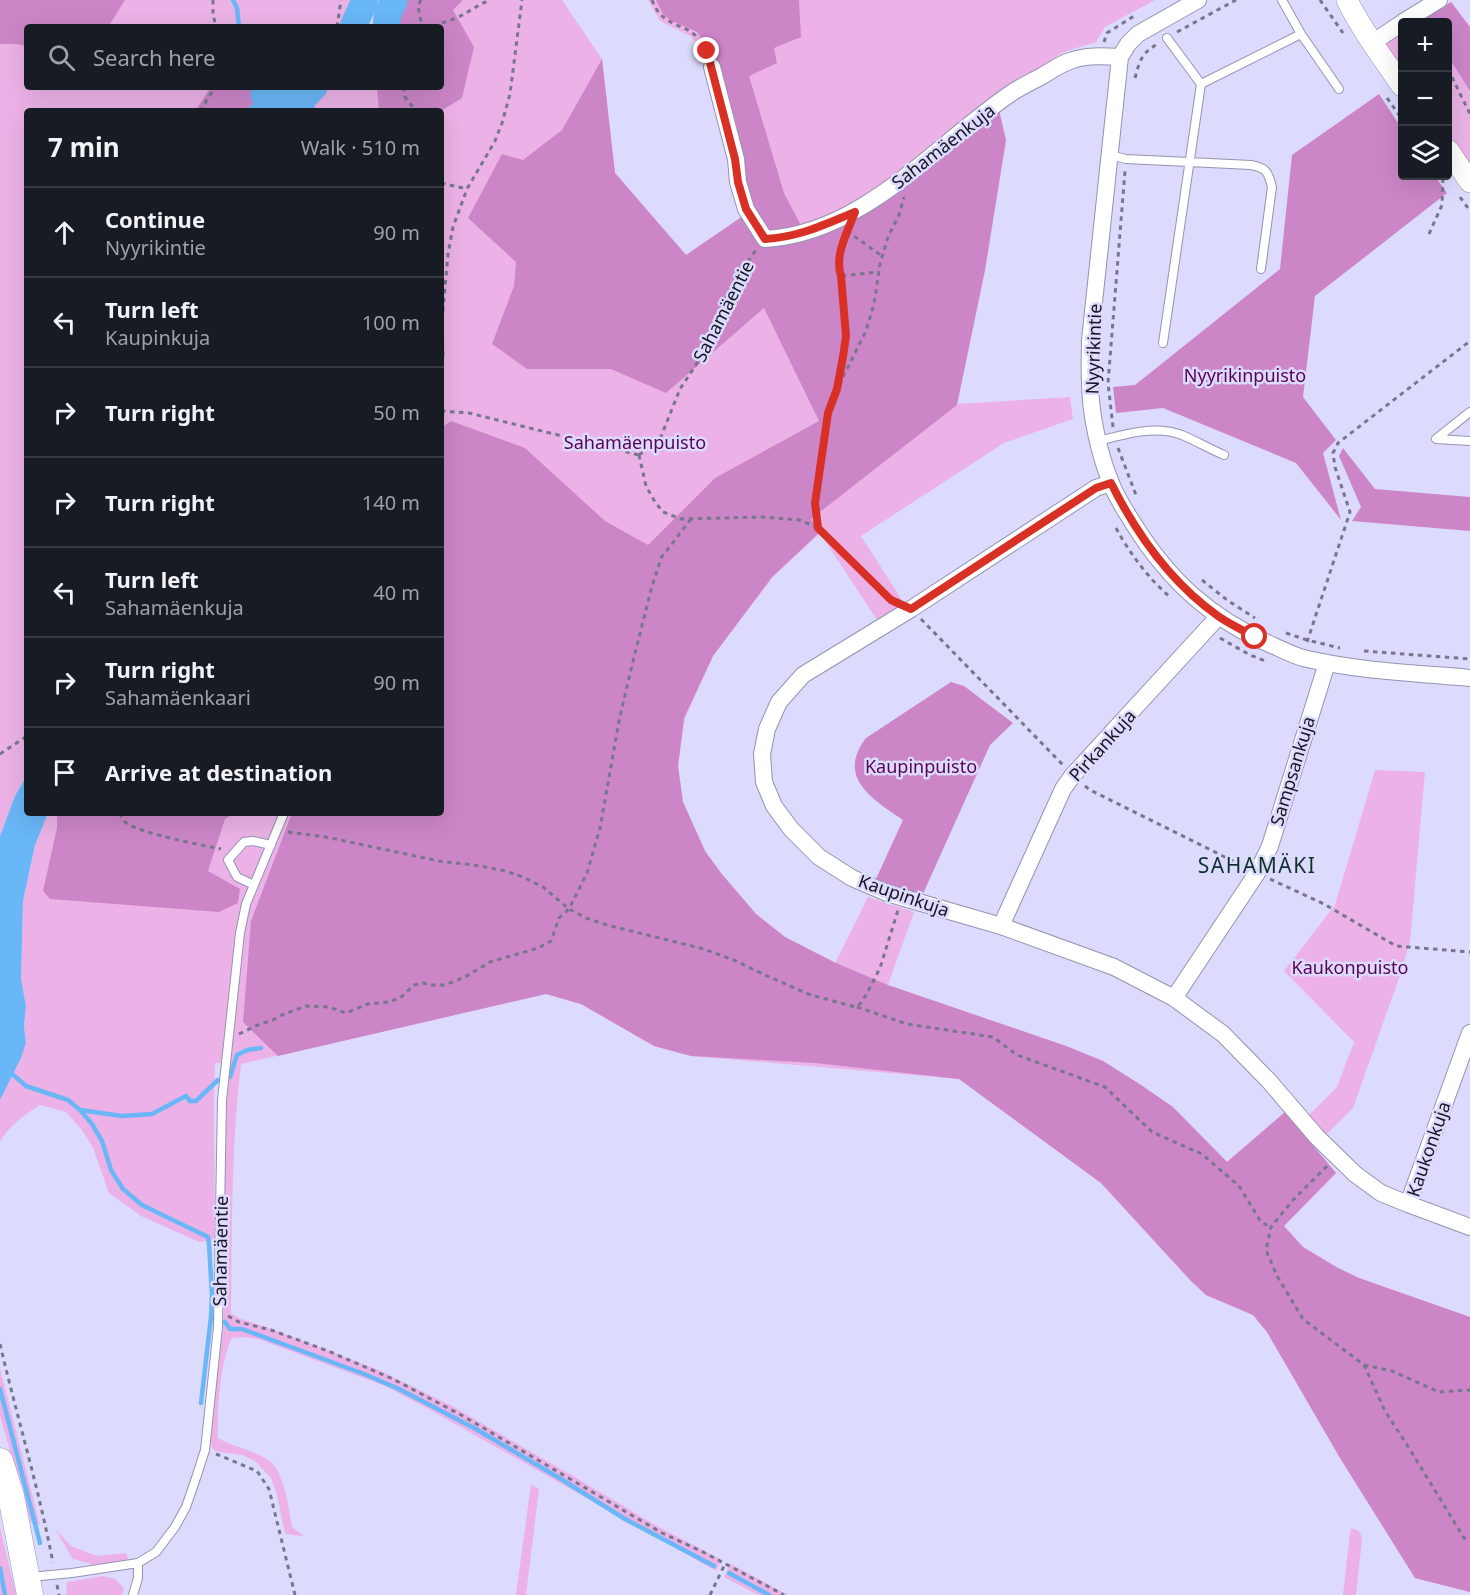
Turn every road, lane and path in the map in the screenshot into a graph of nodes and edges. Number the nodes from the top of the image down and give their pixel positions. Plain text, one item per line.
1 (213, 0) edge
2 (341, 0) edge
3 (421, 0) edge
4 (490, 0) edge
5 (522, 0) edge
6 (652, 0) edge
7 (1198, 0) edge
8 (1236, 0) edge
9 (1282, 0) edge
10 (1347, 0) edge
11 (1438, 0) edge
12 (1137, 15) dead end
13 (1411, 18) edge
14 (215, 24) edge
15 (337, 24) edge
16 (421, 24) edge
17 (438, 24) edge
18 (1398, 26) edge
19 (1301, 34) junction
20 (1167, 38) junction
21 (1372, 43) junction
22 (1100, 56) junction
23 (1120, 57) junction
24 (712, 67) joint
25 (1449, 72) edge
26 (1398, 80) edge
27 (1133, 84) dead end
28 (1201, 84) junction
29 (1339, 89) dead end
30 (213, 90) edge
31 (404, 90) edge
32 (202, 108) edge
33 (414, 108) edge
34 (1470, 114) edge
35 (1452, 156) edge
36 (1118, 157) junction
37 (1189, 162) junction
38 (910, 171) junction
39 (1443, 180) edge
40 (1470, 182) edge
41 (444, 184) edge
42 (467, 189) junction
43 (1429, 234) dead end
44 (765, 239) junction
45 (882, 256) junction
46 (1262, 269) dead end
47 (879, 272) junction
48 (841, 276) junction
49 (444, 293) edge
50 (1470, 341) edge
51 (1164, 343) dead end
52 (837, 389) junction
53 (444, 411) edge
54 (1470, 412) edge
55 (1107, 439) junction
56 (1470, 441) edge
57 (639, 455) junction
58 (1224, 455) dead end
59 (1111, 483) junction
60 (1137, 499) dead end
61 (691, 519) junction
62 (1114, 524) dead end
63 (818, 528) junction
64 (1195, 575) dead end
65 (1173, 600) dead end
66 (911, 609) junction
67 (1218, 617) junction
68 (1256, 618) dead end
69 (1207, 631) junction
70 (1281, 631) dead end
71 (1307, 640) junction
72 (1341, 648) dead end
73 (1363, 651) dead end
74 (1301, 657) junction
75 (1470, 659) edge
76 (1327, 663) junction
77 (1272, 664) dead end
78 (1470, 678) edge
79 (24, 738) edge
80 (0, 754) edge
81 (1073, 776) junction
82 (121, 816) edge
83 (283, 816) edge
84 (277, 830) junction
85 (271, 845) junction
86 (235, 853) junction
87 (1257, 873) junction
88 (254, 885) junction
89 (904, 898) junction
90 (569, 909) junction
91 (1001, 926) junction
92 (1470, 952) edge
93 (1174, 998) junction
94 (855, 1007) junction
95 (1470, 1033) edge
96 (228, 1035) junction
97 (1337, 1156) junction
98 (1408, 1204) junction
99 (1271, 1227) junction
100 (1470, 1227) edge
101 (218, 1311) junction
102 (0, 1344) edge
103 (1364, 1365) junction
104 (1470, 1390) edge
105 (205, 1450) junction
106 (0, 1461) edge
107 (1470, 1540) edge
108 (138, 1563) junction
109 (725, 1564) junction
110 (56, 1574) junction
111 (28, 1586) edge
112 (59, 1595) edge
113 (133, 1595) edge
114 (295, 1595) edge
115 (710, 1595) edge
116 (784, 1595) edge

1 - 14 path
2 - 15 path
3 - 16 path
4 - 17 path
5 - 42 path
6 - 24 path
7 - 23 street
8 - 20 path
9 - 19 lane
10 - 21 street
11 - 13 street
12 - 22 path
18 - 21 street
19 - 28 lane
19 - 29 lane
20 - 27 path
20 - 28 lane
21 - 26 street
22 - 23 street, Sahamäenkuja
22 - 38 street, Sahamäenkuja
23 - 36 street, Nyyrikintie
24 - 44 street
25 - 34 path
28 - 37 lane
30 - 32 path
31 - 33 path
35 - 40 street
36 - 37 lane
36 - 55 path
36 - 55 street, Nyyrikintie
37 - 46 lane
37 - 51 lane
38 - 44 street, Sahamäenkuja
38 - 45 path
39 - 43 path
41 - 42 path
42 - 49 path
44 - 57 path, Sahamäentie
45 - 47 path
45 - 48 path
47 - 48 path
47 - 52 path
48 - 52 path
50 - 71 path
52 - 63 path
53 - 57 path
54 - 56 lane
55 - 58 lane
55 - 59 street, Nyyrikintie
55 - 60 path
57 - 61 path
59 - 66 street, Kaupinkuja
59 - 67 street, Nyyrikintie
61 - 63 path
61 - 90 path
62 - 65 path
63 - 66 path
64 - 68 path
66 - 81 path
66 - 89 street, Kaupinkuja
67 - 69 street, Pirkankuja
67 - 74 street, Nyyrikintie
69 - 77 path
69 - 81 street, Pirkankuja
70 - 71 path
71 - 72 path
71 - 74 path
73 - 75 path
74 - 76 street, Nyyrikintie
76 - 78 street, Nyyrikintie
76 - 87 street, Sampsankuja
79 - 80 path
81 - 87 path
81 - 91 street, Pirkankuja
82 - 86 path
83 - 84 lane, Sahamäentie
84 - 85 lane, Sahamäentie
84 - 90 path
85 - 86 lane
85 - 88 lane, Sahamäentie
86 - 88 lane
87 - 92 path
87 - 93 street, Sampsankuja
88 - 96 lane, Sahamäentie
89 - 91 street, Kaupinkuja
89 - 94 path
90 - 94 path
90 - 96 path
91 - 93 street, Kaupinkuja
93 - 97 street, Kaupinkuja
94 - 99 path
95 - 98 street, Kaukonkuja
96 - 101 lane, Sahamäentie
97 - 98 street, Kaupinkuja
97 - 99 path
98 - 100 street, Kaukonkuja
99 - 103 path
101 - 105 lane, Sahamäentie
101 - 109 path
102 - 110 path
103 - 104 path
103 - 107 path
105 - 108 lane, Sahamäentie
105 - 114 path
106 - 111 main road
108 - 110 lane, Sahamäentie
108 - 113 lane
109 - 115 path
109 - 116 path
110 - 111 lane, Sahamäentie
110 - 112 path

